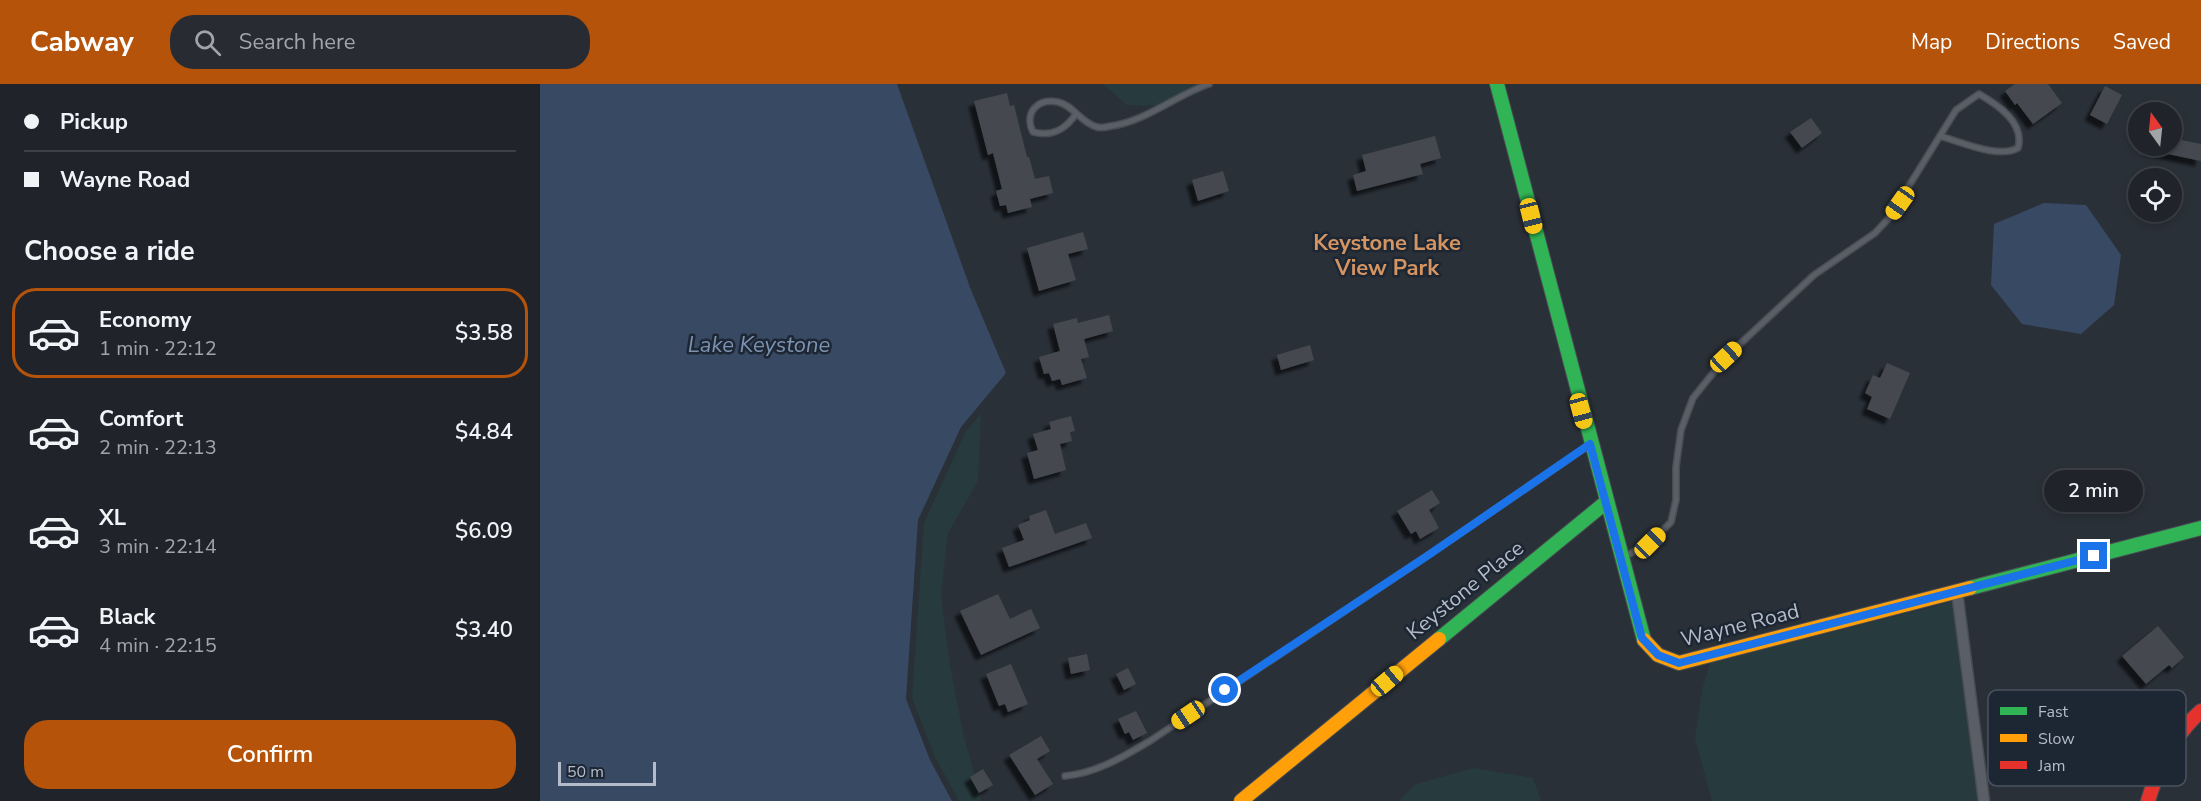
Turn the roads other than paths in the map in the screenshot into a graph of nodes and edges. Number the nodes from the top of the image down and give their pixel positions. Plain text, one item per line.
1 (1209, 84) edge
2 (1497, 84) edge
3 (1076, 114) junction
4 (1940, 136) junction
5 (1590, 444) junction
6 (1605, 503) junction
7 (2201, 528) edge
8 (1621, 559) junction
9 (1958, 592) junction
10 (2201, 711) edge
11 (2186, 727) edge
12 (1065, 776) dead end
13 (2151, 786) edge
14 (1241, 801) edge
15 (1984, 801) edge
16 (2148, 801) edge

1 - 3 lane
2 - 5 street, Wayne Road
3 - 3 lane
4 - 4 lane
4 - 8 lane
5 - 6 street, Wayne Road
5 - 12 lane
6 - 8 street, Wayne Road
6 - 14 street, Keystone Place
7 - 9 street, Wayne Road
8 - 9 street, Wayne Road
9 - 15 street
10 - 11 street
13 - 16 street

